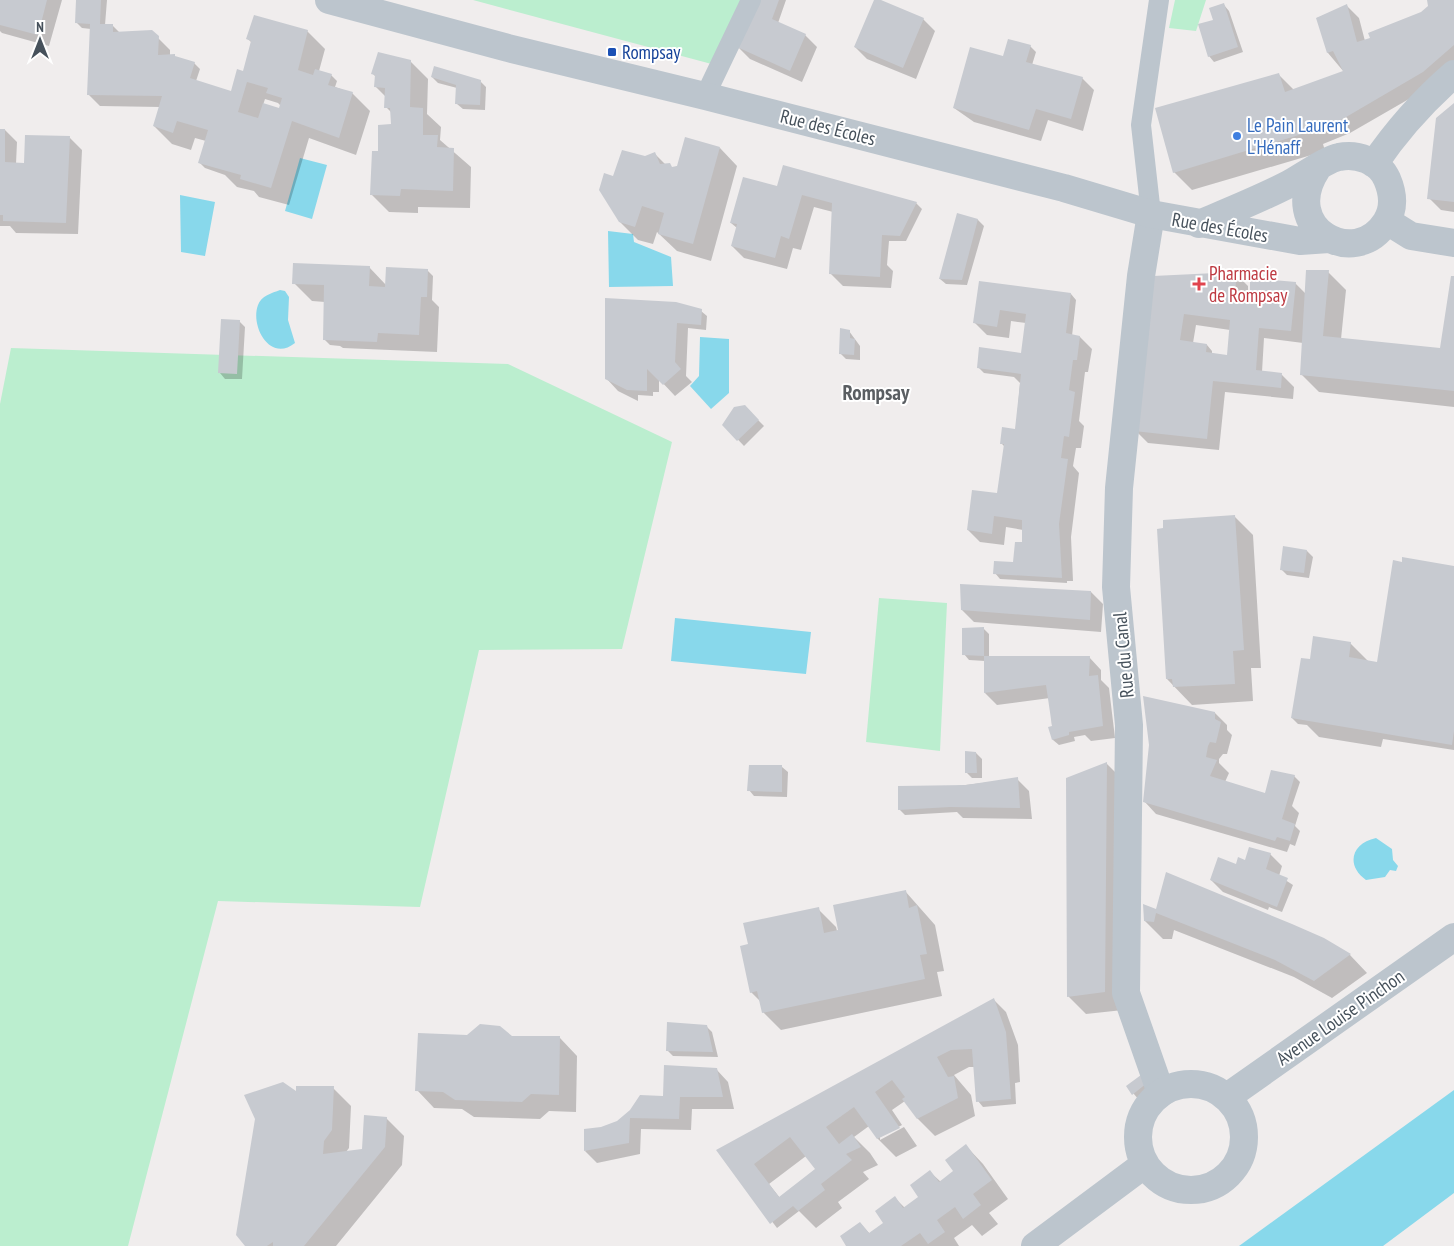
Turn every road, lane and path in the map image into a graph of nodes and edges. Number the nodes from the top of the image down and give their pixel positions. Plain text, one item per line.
1 (329, 0) edge
2 (751, 0) edge
3 (1159, 0) edge
4 (1454, 74) edge
5 (705, 96) junction
6 (1374, 164) junction
7 (1317, 169) junction
8 (1151, 214) junction
9 (1387, 221) junction
10 (1199, 224) junction
11 (1329, 239) junction
12 (1454, 243) edge
13 (1454, 937) edge
14 (1160, 1093) junction
15 (1227, 1097) junction
16 (1145, 1164) junction
17 (1035, 1246) edge

1 - 5 street, Rue des Écoles
2 - 5 lane
3 - 8 lane
4 - 6 street
5 - 8 street, Rue des Écoles
6 - 7 street
6 - 9 street
7 - 10 street
7 - 11 street
8 - 10 street, Rue des Écoles
8 - 14 street, Rue du Canal
9 - 11 street
9 - 12 street
10 - 11 street, Rue des Écoles
13 - 15 street, Avenue Louise Pinchon
14 - 15 street
14 - 16 street
15 - 16 street
16 - 17 street

